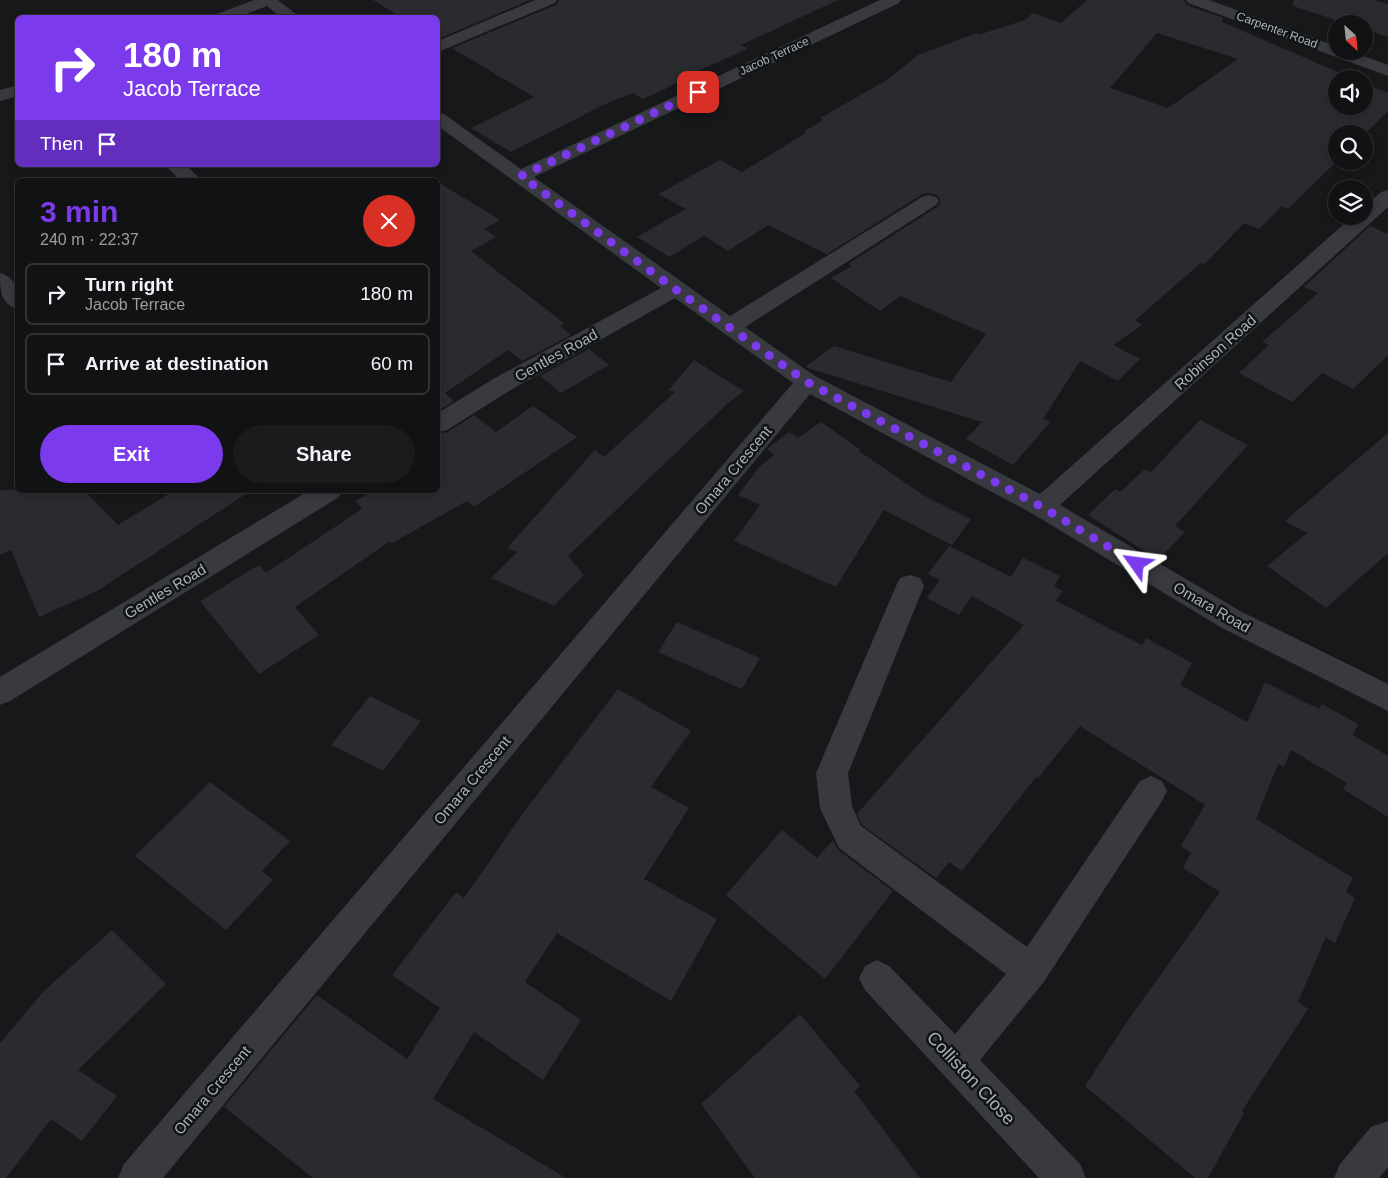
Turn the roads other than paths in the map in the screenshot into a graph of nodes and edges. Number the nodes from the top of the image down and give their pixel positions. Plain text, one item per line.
1 (269, 0) edge
2 (550, 0) edge
3 (893, 0) edge
4 (1194, 0) edge
5 (228, 15) edge
6 (289, 15) edge
7 (440, 46) edge
8 (1388, 71) edge
9 (15, 91) edge
10 (0, 96) edge
11 (440, 119) edge
12 (176, 167) edge
13 (521, 176) junction
14 (189, 178) edge
15 (1388, 196) edge
16 (929, 202) dead end
17 (0, 280) edge
18 (675, 289) junction
19 (15, 298) edge
20 (729, 327) junction
21 (807, 382) junction
22 (440, 423) edge
23 (325, 493) edge
24 (1042, 507) junction
25 (910, 586) dead end
26 (0, 692) edge
27 (1388, 698) edge
28 (1151, 791) dead end
29 (1031, 971) junction
30 (877, 978) dead end
31 (955, 1062) junction
32 (1388, 1140) edge
33 (138, 1178) edge
34 (1066, 1178) edge
35 (1354, 1178) edge

1 - 5 street
1 - 6 street
2 - 7 street
3 - 13 street, Jacob Terrace
4 - 8 street, Carpenter Road
9 - 10 street
11 - 13 street, Omara Road
12 - 14 street
13 - 18 street, Omara Road
15 - 24 street, Robinson Road
16 - 20 street
17 - 19 street
18 - 20 street, Omara Road
18 - 22 street, Gentles Road
20 - 21 street, Omara Road
21 - 24 street, Omara Road
21 - 33 street, Omara Crescent
23 - 26 street, Gentles Road
24 - 27 street, Omara Road
25 - 29 street
28 - 29 street
29 - 31 street
30 - 31 street, Colliston Close
31 - 34 street, Colliston Close
32 - 35 street

